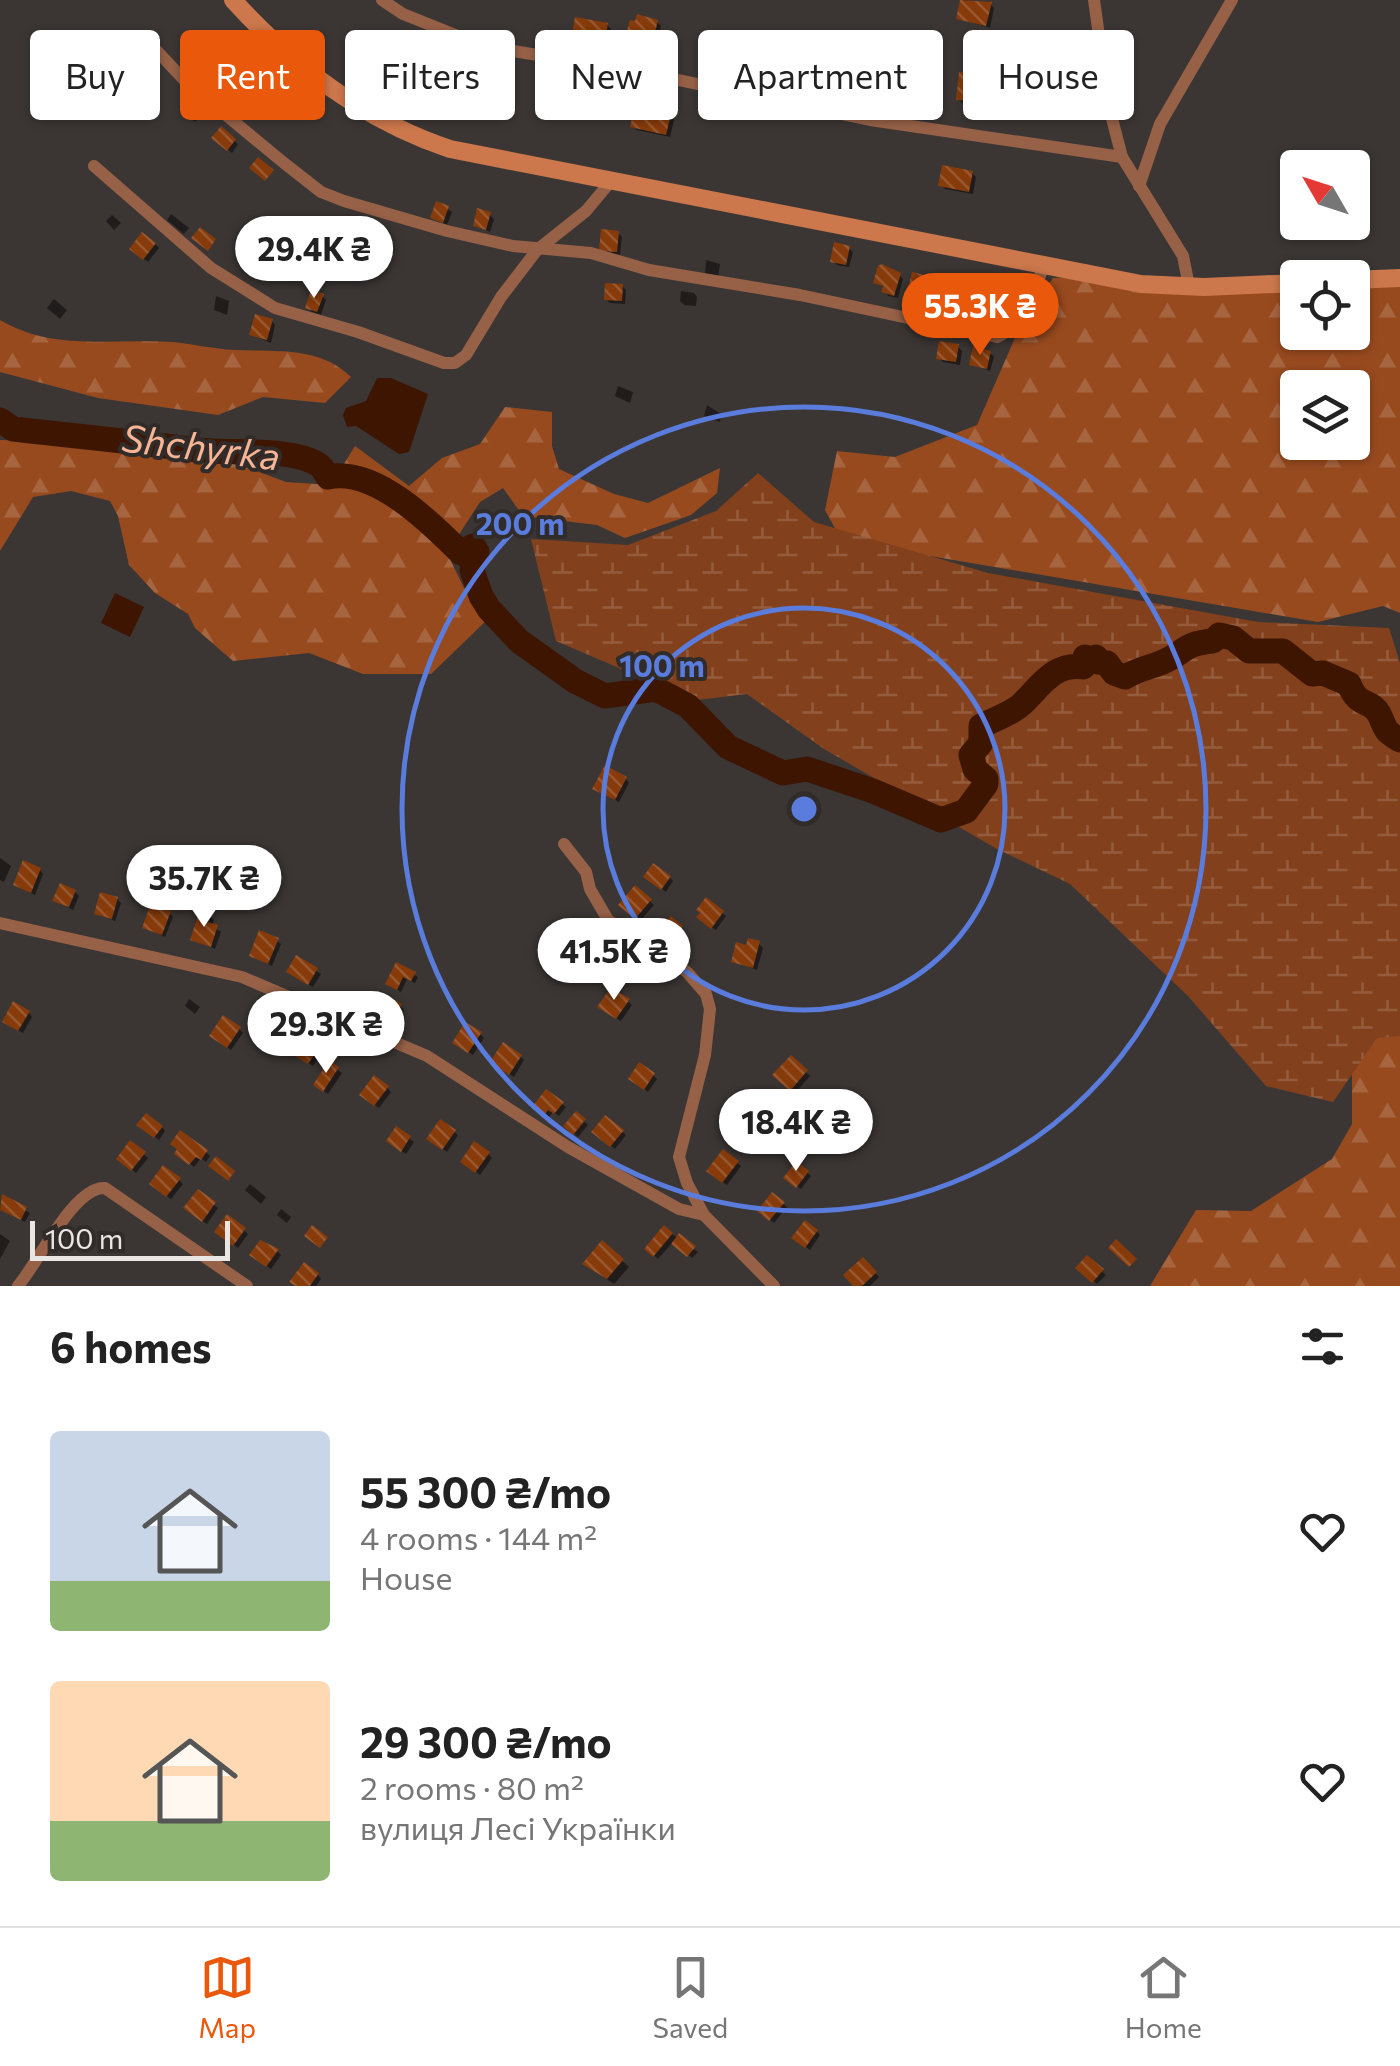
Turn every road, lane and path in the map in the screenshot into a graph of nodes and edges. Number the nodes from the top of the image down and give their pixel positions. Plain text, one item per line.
1 (233, 0) edge
2 (382, 0) edge
3 (1094, 0) edge
4 (1232, 0) edge
5 (160, 54) edge
6 (1122, 157) junction
7 (94, 166) dead end
8 (612, 180) junction
9 (1139, 186) junction
10 (536, 250) junction
11 (1044, 265) junction
12 (1400, 278) edge
13 (1370, 279) edge
14 (1280, 283) edge
15 (1189, 286) junction
16 (564, 844) dead end
17 (0, 923) edge
18 (704, 1215) junction
19 (18, 1286) edge
20 (247, 1286) edge
21 (774, 1286) edge

1 - 8 street
2 - 6 street
3 - 6 street
4 - 9 street
5 - 10 street
6 - 9 street
7 - 10 street
8 - 10 street
8 - 11 street
9 - 15 street
10 - 11 street
11 - 15 street
12 - 13 street
14 - 15 street
16 - 18 street
17 - 18 street
18 - 21 street
19 - 20 street

